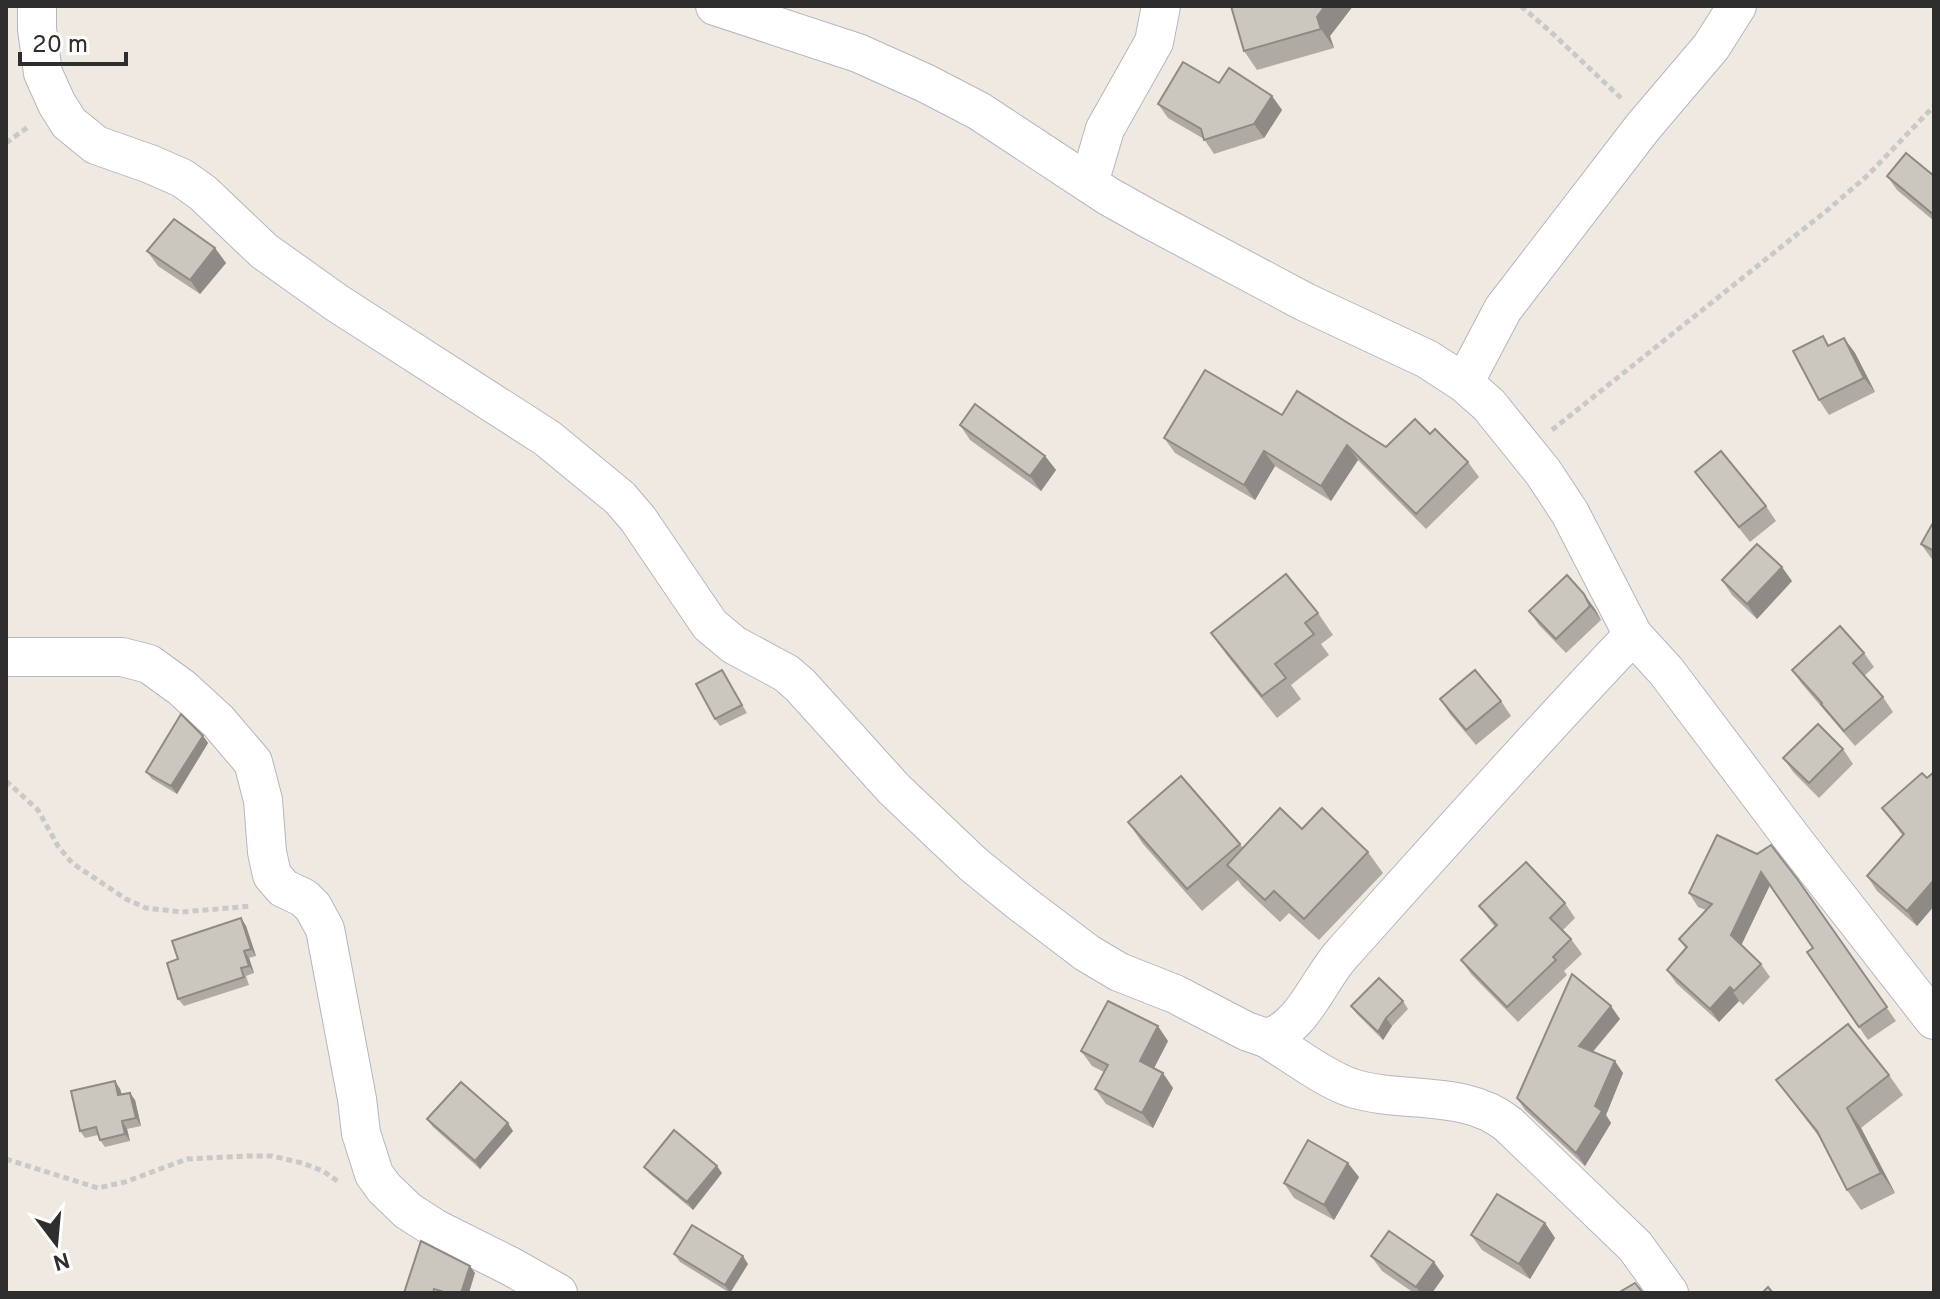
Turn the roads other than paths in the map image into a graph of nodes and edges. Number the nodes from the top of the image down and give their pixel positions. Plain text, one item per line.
1 (37, 6) edge
2 (715, 6) edge
3 (1161, 6) edge
4 (1737, 6) edge
5 (1089, 183) junction
6 (1464, 383) junction
7 (1633, 635) junction
8 (6, 657) edge
9 (1934, 1020) edge
10 (1266, 1038) junction
11 (558, 1293) edge
12 (1669, 1293) edge

1 - 10 street
2 - 5 street
3 - 5 street
4 - 6 street
5 - 6 street
6 - 7 street
7 - 9 street
7 - 10 street
8 - 11 street
10 - 12 street

